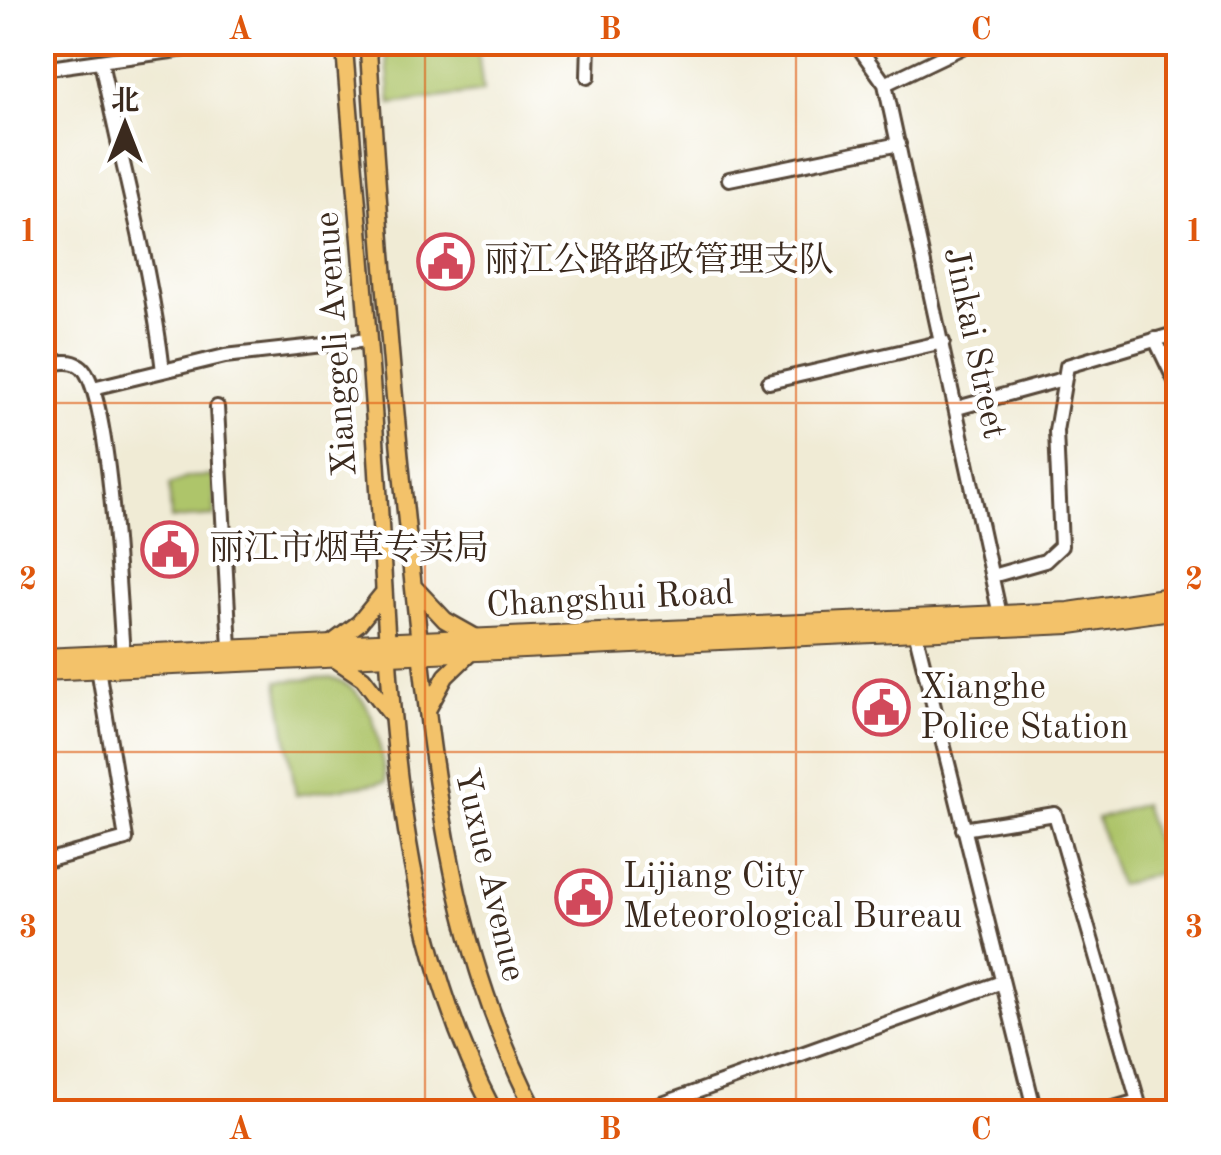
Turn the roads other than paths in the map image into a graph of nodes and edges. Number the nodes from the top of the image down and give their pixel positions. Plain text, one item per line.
1 (236, 42) edge
2 (344, 42) edge
3 (368, 42) edge
4 (589, 42) edge
5 (855, 42) edge
6 (973, 42) edge
7 (172, 47) edge
8 (101, 61) junction
9 (42, 69) edge
10 (588, 76) dead end
11 (885, 84) junction
12 (899, 144) junction
13 (729, 179) dead end
14 (1178, 333) edge
15 (1155, 339) junction
16 (368, 340) junction
17 (944, 342) junction
18 (42, 367) edge
19 (163, 371) junction
20 (1063, 379) junction
21 (770, 382) dead end
22 (1178, 386) edge
23 (93, 388) junction
24 (217, 407) dead end
25 (957, 408) junction
26 (992, 576) junction
27 (413, 586) junction
28 (384, 592) junction
29 (1178, 596) edge
30 (1178, 609) edge
31 (1000, 615) junction
32 (916, 632) junction
33 (474, 645) junction
34 (420, 647) junction
35 (230, 648) junction
36 (387, 648) junction
37 (331, 650) junction
38 (122, 654) junction
39 (42, 658) edge
40 (98, 668) junction
41 (42, 671) edge
42 (427, 713) junction
43 (391, 715) junction
44 (963, 829) junction
45 (42, 862) edge
46 (1002, 982) junction
47 (494, 1112) edge
48 (536, 1112) edge
49 (640, 1112) edge
50 (1035, 1112) edge
51 (1100, 1112) edge

1 - 7 street
2 - 16 main road, Xianggeli Avenue
3 - 27 main road, Xianggeli Avenue
4 - 10 street
5 - 11 street
6 - 11 street
7 - 8 street
8 - 9 street
8 - 19 street
11 - 12 street, Jinkai Street
12 - 13 street
12 - 17 street, Jinkai Street
14 - 15 street
15 - 20 street
15 - 22 street
16 - 19 street
16 - 28 main road, Xianggeli Avenue
17 - 21 street
17 - 25 street, Jinkai Street
18 - 23 street
19 - 23 street
20 - 25 street
20 - 26 street
23 - 38 street
24 - 35 street
25 - 26 street, Jinkai Street
26 - 31 street, Jinkai Street
27 - 33 main road
27 - 34 main road, Xianggeli Avenue
28 - 36 main road, Xianggeli Avenue
28 - 37 main road
29 - 31 highway, Changshui Road
30 - 32 highway, Changshui Road
31 - 33 highway, Changshui Road
32 - 33 highway, Changshui Road
32 - 44 street
33 - 34 highway, Changshui Road
33 - 42 main road
34 - 36 highway, Changshui Road
34 - 42 main road, Yuxue Avenue
35 - 37 highway, Changshui Road
35 - 38 highway, Changshui Road
36 - 37 highway, Changshui Road
36 - 43 main road, Yuxue Avenue
37 - 40 highway, Changshui Road
37 - 43 main road
38 - 39 highway, Changshui Road
40 - 41 highway, Changshui Road
40 - 45 street
42 - 48 main road, Yuxue Avenue
43 - 47 main road, Yuxue Avenue
44 - 46 street
44 - 51 street
46 - 49 street
46 - 50 street

